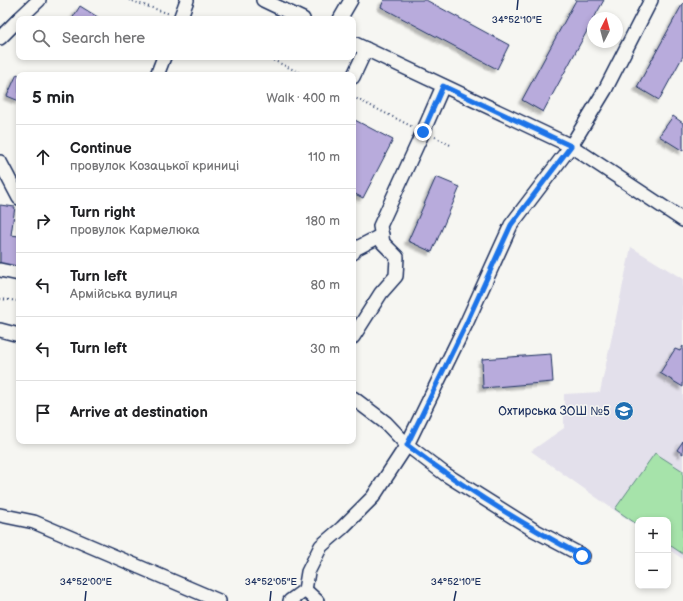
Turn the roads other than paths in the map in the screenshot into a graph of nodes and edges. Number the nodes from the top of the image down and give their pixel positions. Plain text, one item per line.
1 (39, 0) edge
2 (187, 0) edge
3 (263, 0) edge
4 (351, 0) edge
5 (651, 0) edge
6 (22, 16) edge
7 (181, 16) edge
8 (296, 16) edge
9 (342, 16) edge
10 (16, 22) edge
11 (0, 38) edge
12 (356, 44) edge
13 (366, 49) junction
14 (163, 60) edge
15 (158, 72) edge
16 (355, 72) edge
17 (443, 86) junction
18 (571, 146) junction
19 (0, 162) edge
20 (16, 192) edge
21 (683, 220) edge
22 (382, 235) junction
23 (356, 248) edge
24 (0, 270) edge
25 (16, 273) edge
26 (0, 330) edge
27 (356, 333) edge
28 (16, 334) edge
29 (356, 400) edge
30 (407, 445) junction
31 (0, 514) edge
32 (582, 556) dead end
33 (305, 590) junction
34 (219, 601) edge
35 (290, 601) edge
36 (317, 601) edge

1 - 6 street
2 - 7 street
3 - 8 street
4 - 9 street
5 - 18 street
10 - 11 street
12 - 13 street
13 - 16 street
13 - 17 street
14 - 15 street
17 - 18 street
17 - 22 street
18 - 21 street
18 - 30 street
19 - 20 street
22 - 23 street
22 - 27 street
24 - 25 street
26 - 28 street
29 - 30 street
30 - 32 street
30 - 33 street
31 - 34 street
33 - 35 street
33 - 36 street

